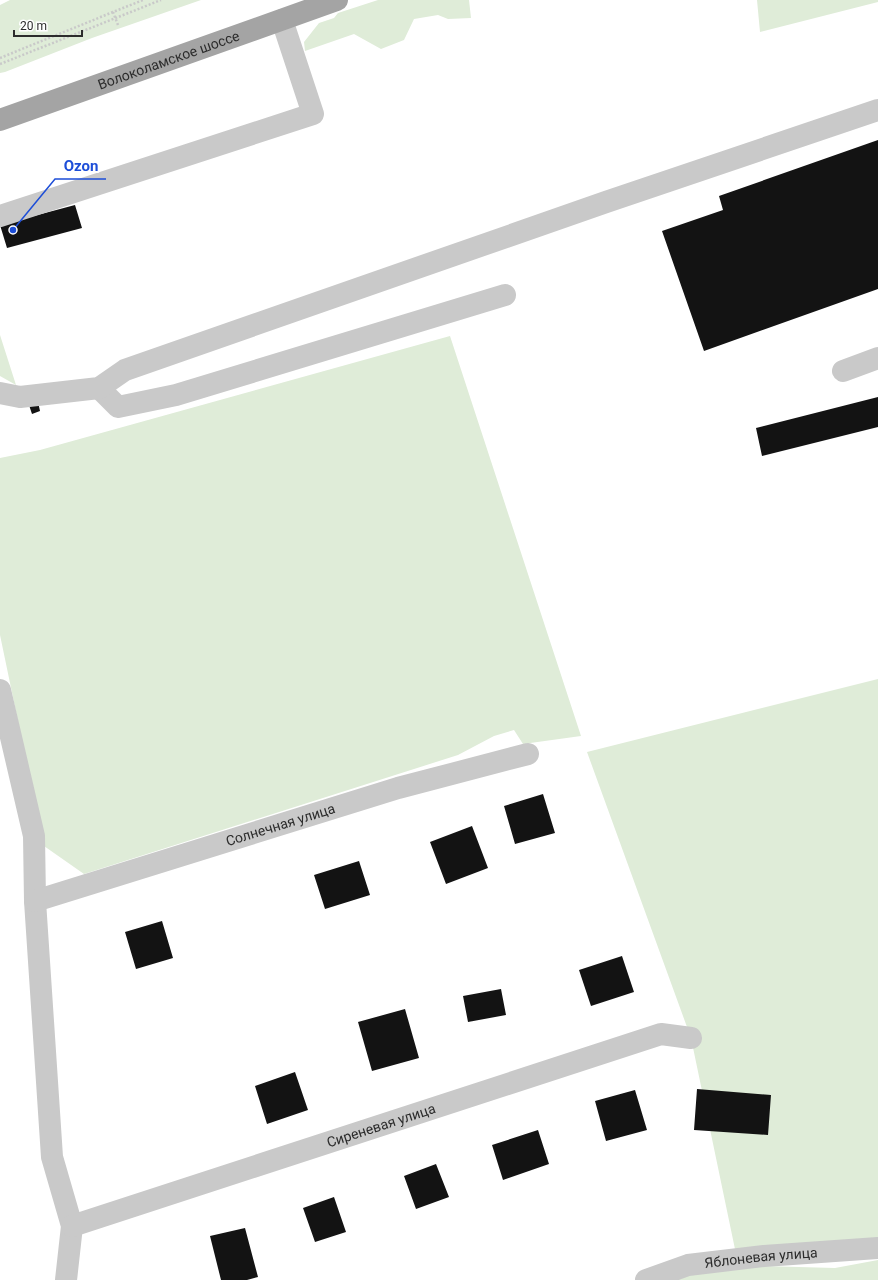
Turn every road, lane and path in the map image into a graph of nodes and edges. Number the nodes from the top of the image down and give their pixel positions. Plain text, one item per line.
1 (143, 0) edge
2 (161, 0) edge
3 (337, 0) edge
4 (113, 12) junction
5 (115, 17) junction
6 (282, 20) junction
7 (118, 24) dead end
8 (0, 58) edge
9 (0, 64) edge
10 (878, 110) edge
11 (0, 120) edge
12 (0, 216) edge
13 (505, 295) dead end
14 (878, 358) edge
15 (843, 371) dead end
16 (99, 388) junction
17 (0, 393) edge
18 (0, 690) edge
19 (528, 754) dead end
20 (35, 901) junction
21 (691, 1038) dead end
22 (72, 1226) junction
23 (878, 1248) edge
24 (66, 1280) edge
25 (646, 1280) edge

1 - 4 path
2 - 5 path
3 - 6 main road, Волоколамское шоссе
4 - 5 path
4 - 8 path
5 - 7 path
5 - 9 path
6 - 11 main road, Волоколамское шоссе
6 - 12 street
10 - 16 street
13 - 16 street
14 - 15 street
16 - 17 street
18 - 20 street
19 - 20 street, Солнечная улица
20 - 22 street
21 - 22 street, Сиреневая улица
22 - 24 street
23 - 25 street, Яблоневая улица

